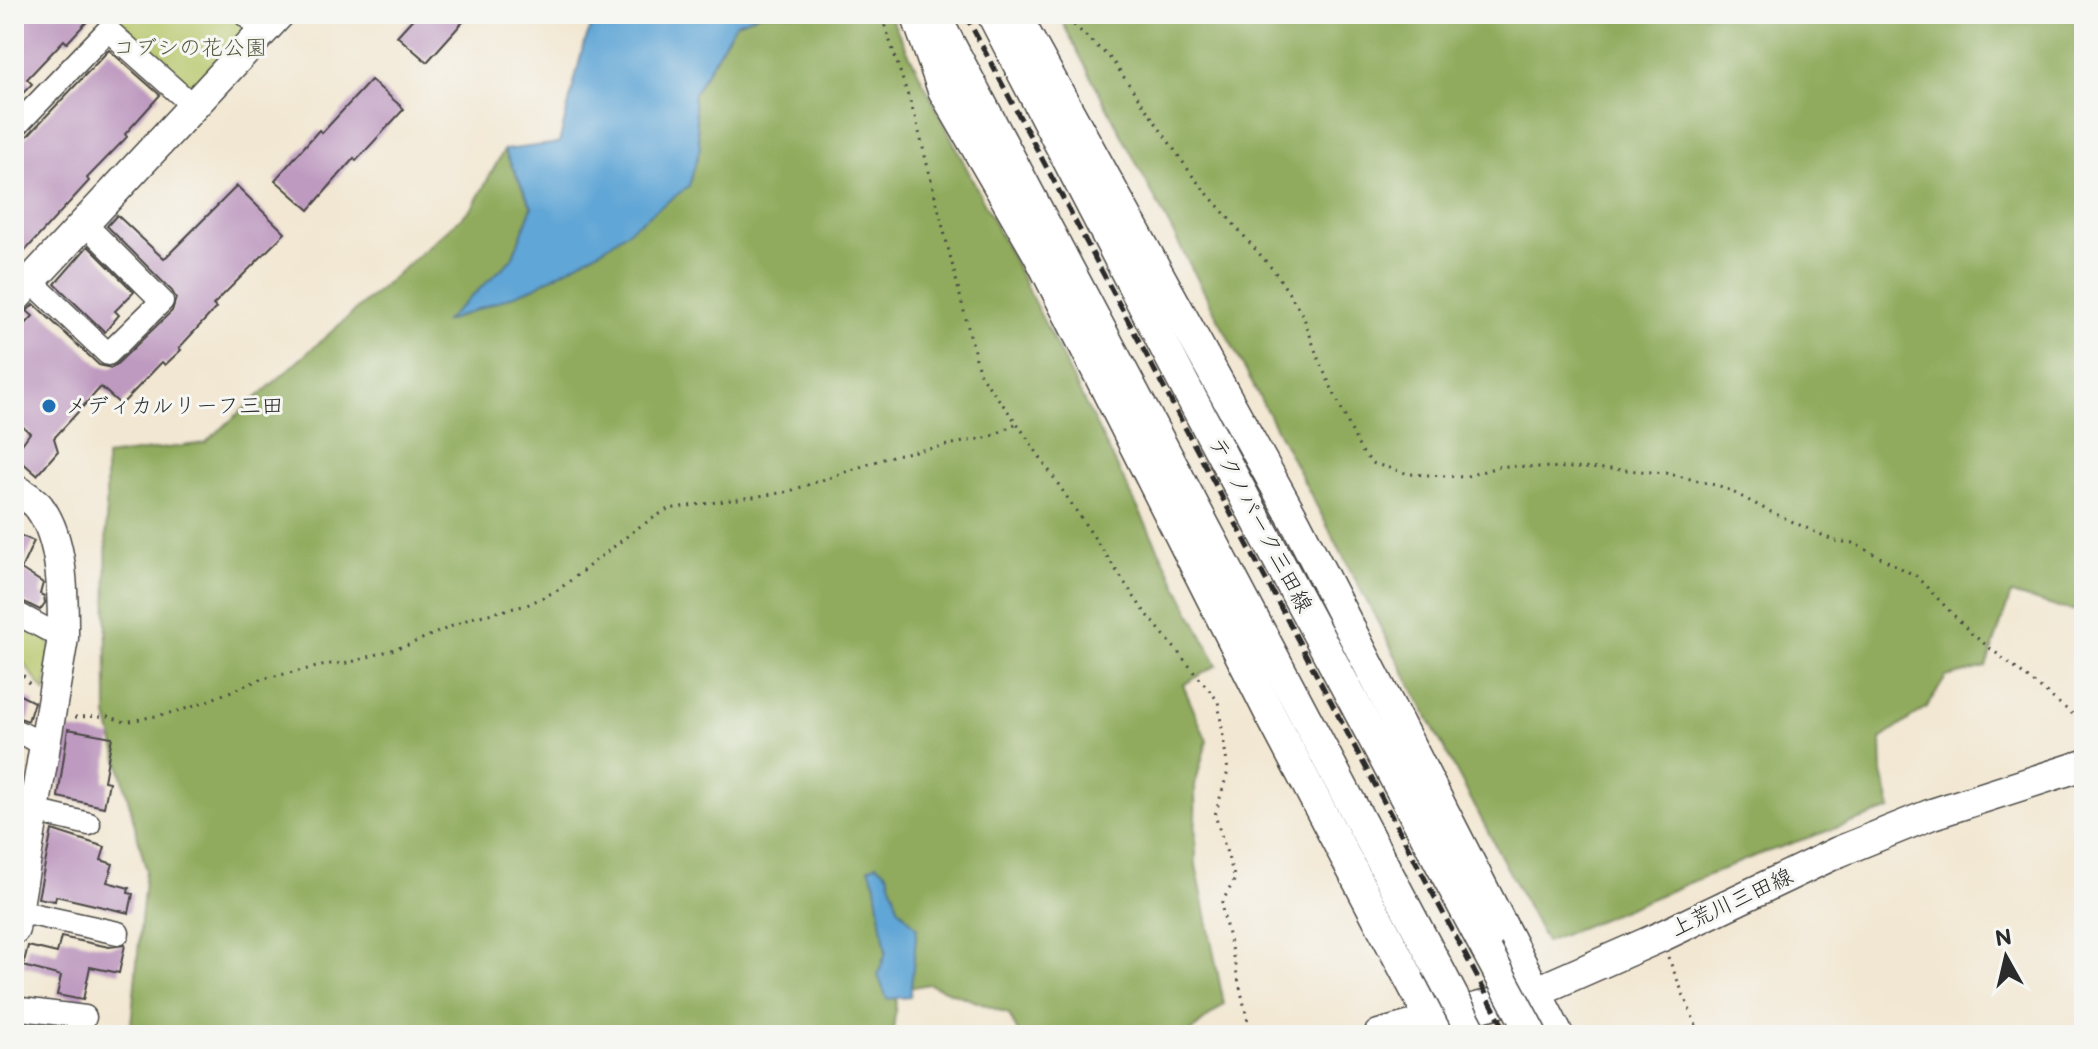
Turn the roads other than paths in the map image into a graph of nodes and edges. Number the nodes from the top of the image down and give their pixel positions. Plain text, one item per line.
1 (916, 14) edge
2 (934, 14) edge
3 (992, 14) edge
4 (1015, 14) edge
5 (897, 18) edge
6 (262, 20) edge
7 (943, 90) junction
8 (192, 105) junction
9 (14, 128) edge
10 (85, 224) junction
11 (22, 290) edge
12 (14, 488) edge
13 (14, 612) edge
14 (63, 638) junction
15 (14, 730) edge
16 (44, 744) junction
17 (2084, 765) edge
18 (34, 811) junction
19 (89, 824) dead end
20 (20, 854) edge
21 (16, 920) edge
22 (118, 933) dead end
23 (1535, 992) junction
24 (14, 1008) edge
25 (85, 1017) dead end
26 (1435, 1029) edge
27 (1379, 1035) edge
28 (1473, 1035) edge
29 (1532, 1035) edge
30 (1558, 1035) edge

1 - 7 main road
2 - 28 main road, bridge
3 - 29 main road, テクノパーク三田線, bridge
4 - 23 main road
5 - 7 main road
6 - 8 main road
7 - 26 main road
8 - 9 street
8 - 10 main road
10 - 11 main road
10 - 11 street
12 - 14 main road
13 - 14 street
14 - 16 main road
15 - 16 street
16 - 18 main road
17 - 23 main road, 上荒川三田線
18 - 19 street
18 - 20 main road
20 - 21 main road
21 - 22 street
23 - 26 main road, 上荒川三田線
23 - 30 main road
24 - 25 street
26 - 27 main road, 上荒川三田線

